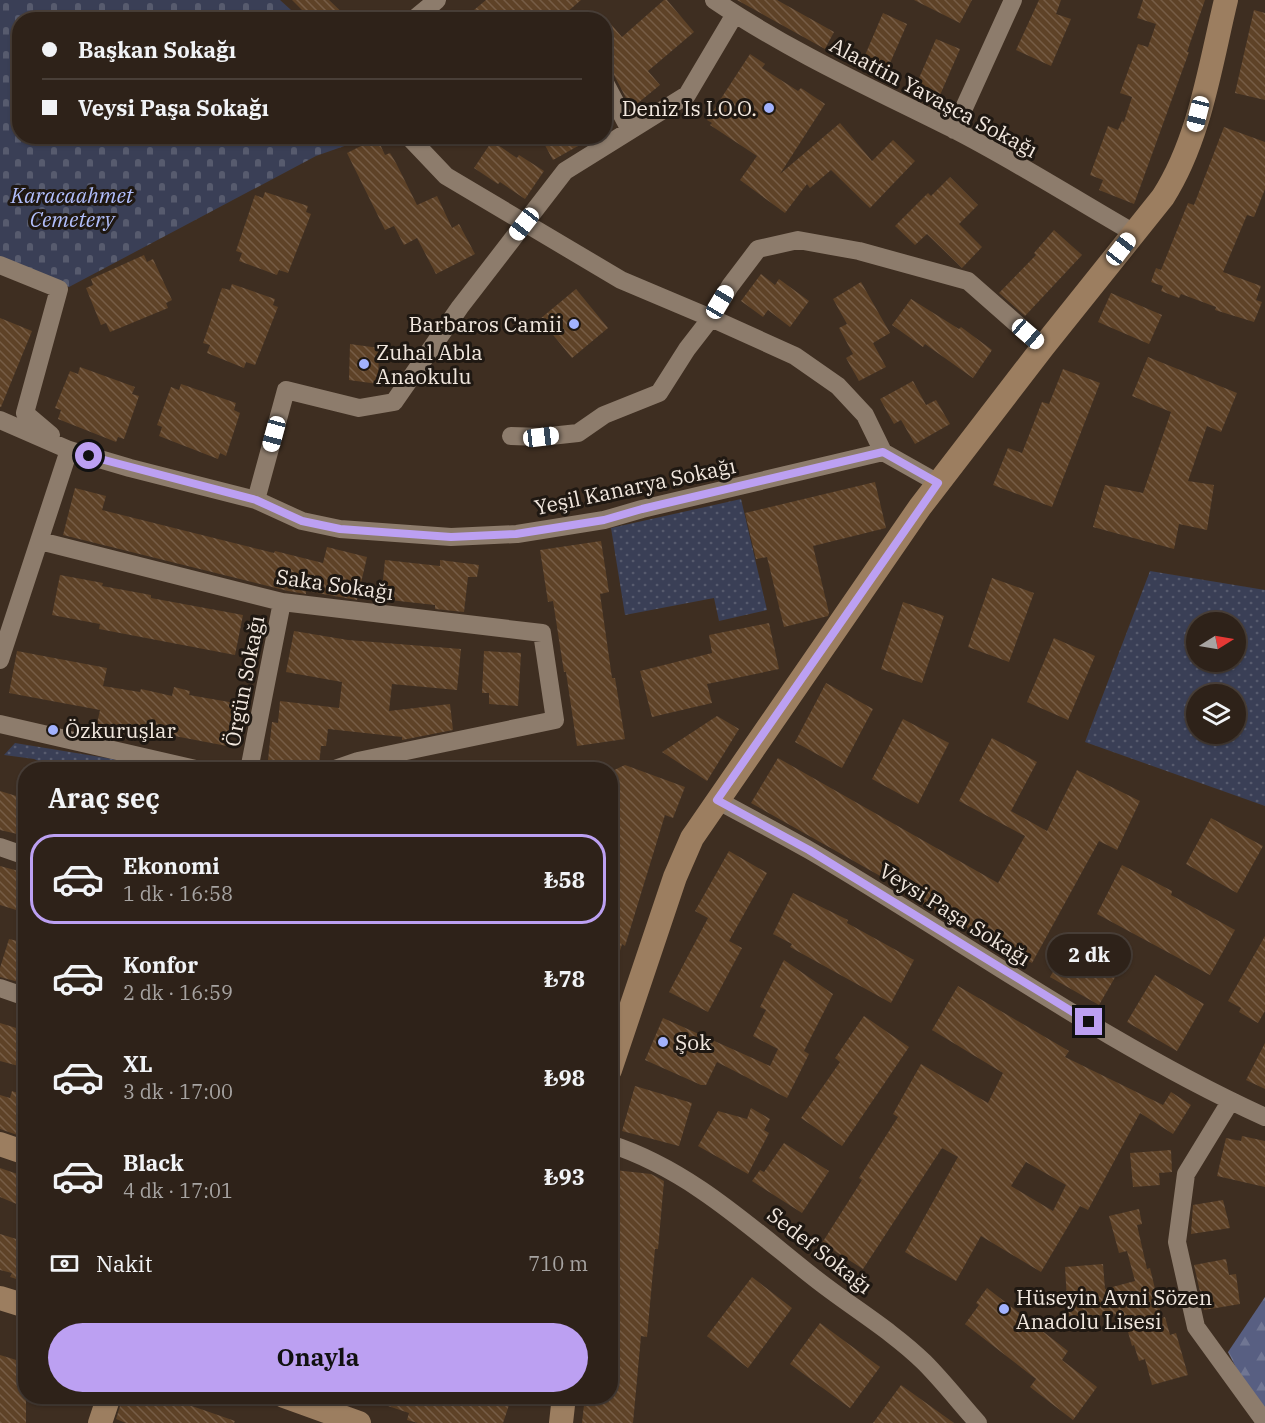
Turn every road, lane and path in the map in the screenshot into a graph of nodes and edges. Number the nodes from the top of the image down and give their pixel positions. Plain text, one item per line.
1 (437, 0) edge
2 (714, 0) edge
3 (1013, 0) edge
4 (1226, 0) edge
5 (423, 12) edge
6 (735, 14) junction
7 (612, 96) edge
8 (630, 130) junction
9 (954, 130) junction
10 (612, 141) edge
11 (416, 144) edge
12 (608, 144) edge
13 (524, 224) junction
14 (1134, 233) junction
15 (0, 265) edge
16 (711, 318) junction
17 (1042, 347) junction
18 (0, 420) edge
19 (511, 436) dead end
20 (69, 450) junction
21 (883, 452) junction
22 (938, 483) junction
23 (256, 500) junction
24 (40, 541) junction
25 (282, 602) junction
26 (0, 660) edge
27 (0, 724) edge
28 (165, 762) edge
29 (251, 762) edge
30 (353, 762) edge
31 (717, 800) junction
32 (0, 847) edge
33 (18, 853) edge
34 (0, 988) edge
35 (18, 994) edge
36 (618, 1046) edge
37 (1230, 1102) junction
38 (1265, 1118) edge
39 (0, 1144) edge
40 (618, 1147) edge
41 (18, 1150) edge
42 (0, 1298) edge
43 (18, 1304) edge
44 (106, 1404) edge
45 (306, 1404) edge
46 (563, 1404) edge
47 (1265, 1422) edge
48 (100, 1423) edge
49 (359, 1423) edge
50 (561, 1423) edge
51 (978, 1423) edge

1 - 5 street
2 - 6 street, Alaattin Yavaşca Sokağı
3 - 9 street
4 - 14 street
6 - 8 street
6 - 9 street, Alaattin Yavaşca Sokağı
7 - 8 street
8 - 10 street
9 - 14 street, Alaattin Yavaşca Sokağı
11 - 13 street
12 - 13 street
13 - 16 street
13 - 23 street
14 - 17 street
15 - 20 street
16 - 17 street
16 - 19 street
16 - 21 street
17 - 22 street
18 - 20 street, Yeşil Kanarya Sokağı
20 - 23 street, Yeşil Kanarya Sokağı
20 - 24 street
21 - 22 street
21 - 23 street, Yeşil Kanarya Sokağı
22 - 31 street
24 - 25 street, Saka Sokağı
24 - 26 street
25 - 29 street, Örgün Sokağı
25 - 30 street, Saka Sokağı
27 - 28 street
31 - 36 street
31 - 37 street, Veysi Paşa Sokağı
32 - 33 street
34 - 35 street
37 - 38 street, Veysi Paşa Sokağı
37 - 47 street
39 - 41 street
40 - 51 street, Sedef Sokağı
42 - 43 street
44 - 48 street
45 - 49 street
46 - 50 street

